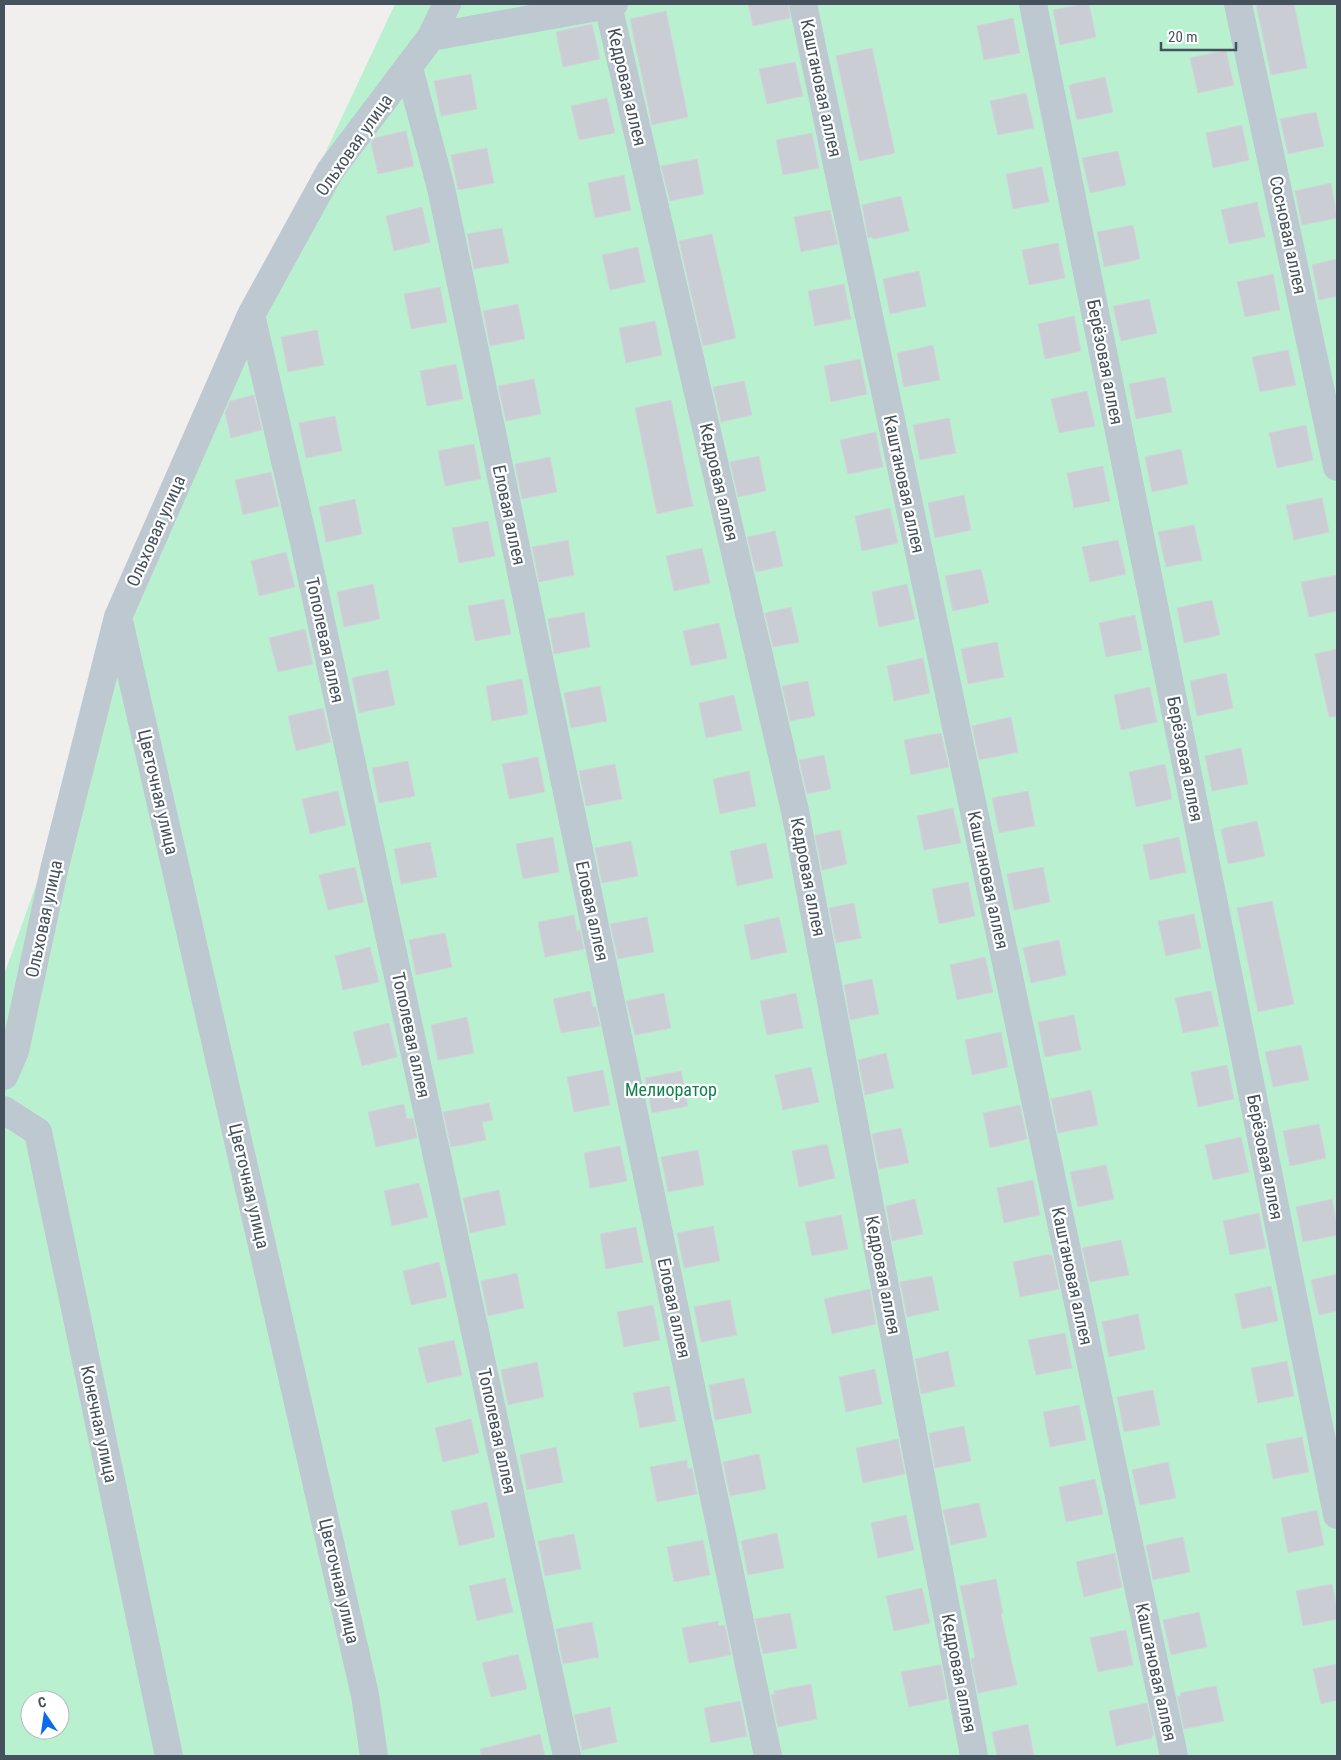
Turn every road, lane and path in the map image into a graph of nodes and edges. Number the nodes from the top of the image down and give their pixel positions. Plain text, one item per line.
1 (447, 4) edge
2 (611, 4) edge
3 (803, 4) edge
4 (1033, 4) edge
5 (1238, 4) edge
6 (431, 37) junction
7 (409, 68) junction
8 (251, 316) junction
9 (1337, 467) edge
10 (118, 617) junction
11 (4, 1076) edge
12 (4, 1110) edge
13 (1337, 1515) edge
14 (168, 1756) edge
15 (374, 1756) edge
16 (567, 1756) edge
17 (768, 1756) edge
18 (974, 1756) edge
19 (1174, 1756) edge

1 - 6 street, Ольховая улица
2 - 6 street
2 - 18 street, Кедровая аллея
3 - 19 street, Каштановая аллея
4 - 13 street, Берёзовая аллея
5 - 9 street, Сосновая аллея
6 - 7 street, Ольховая улица
7 - 8 street, Ольховая улица
7 - 17 street, Еловая аллея
8 - 10 street, Ольховая улица
8 - 16 street, Тополевая аллея
10 - 11 street, Ольховая улица
10 - 15 street, Цветочная улица
12 - 14 street, Конечная улица

